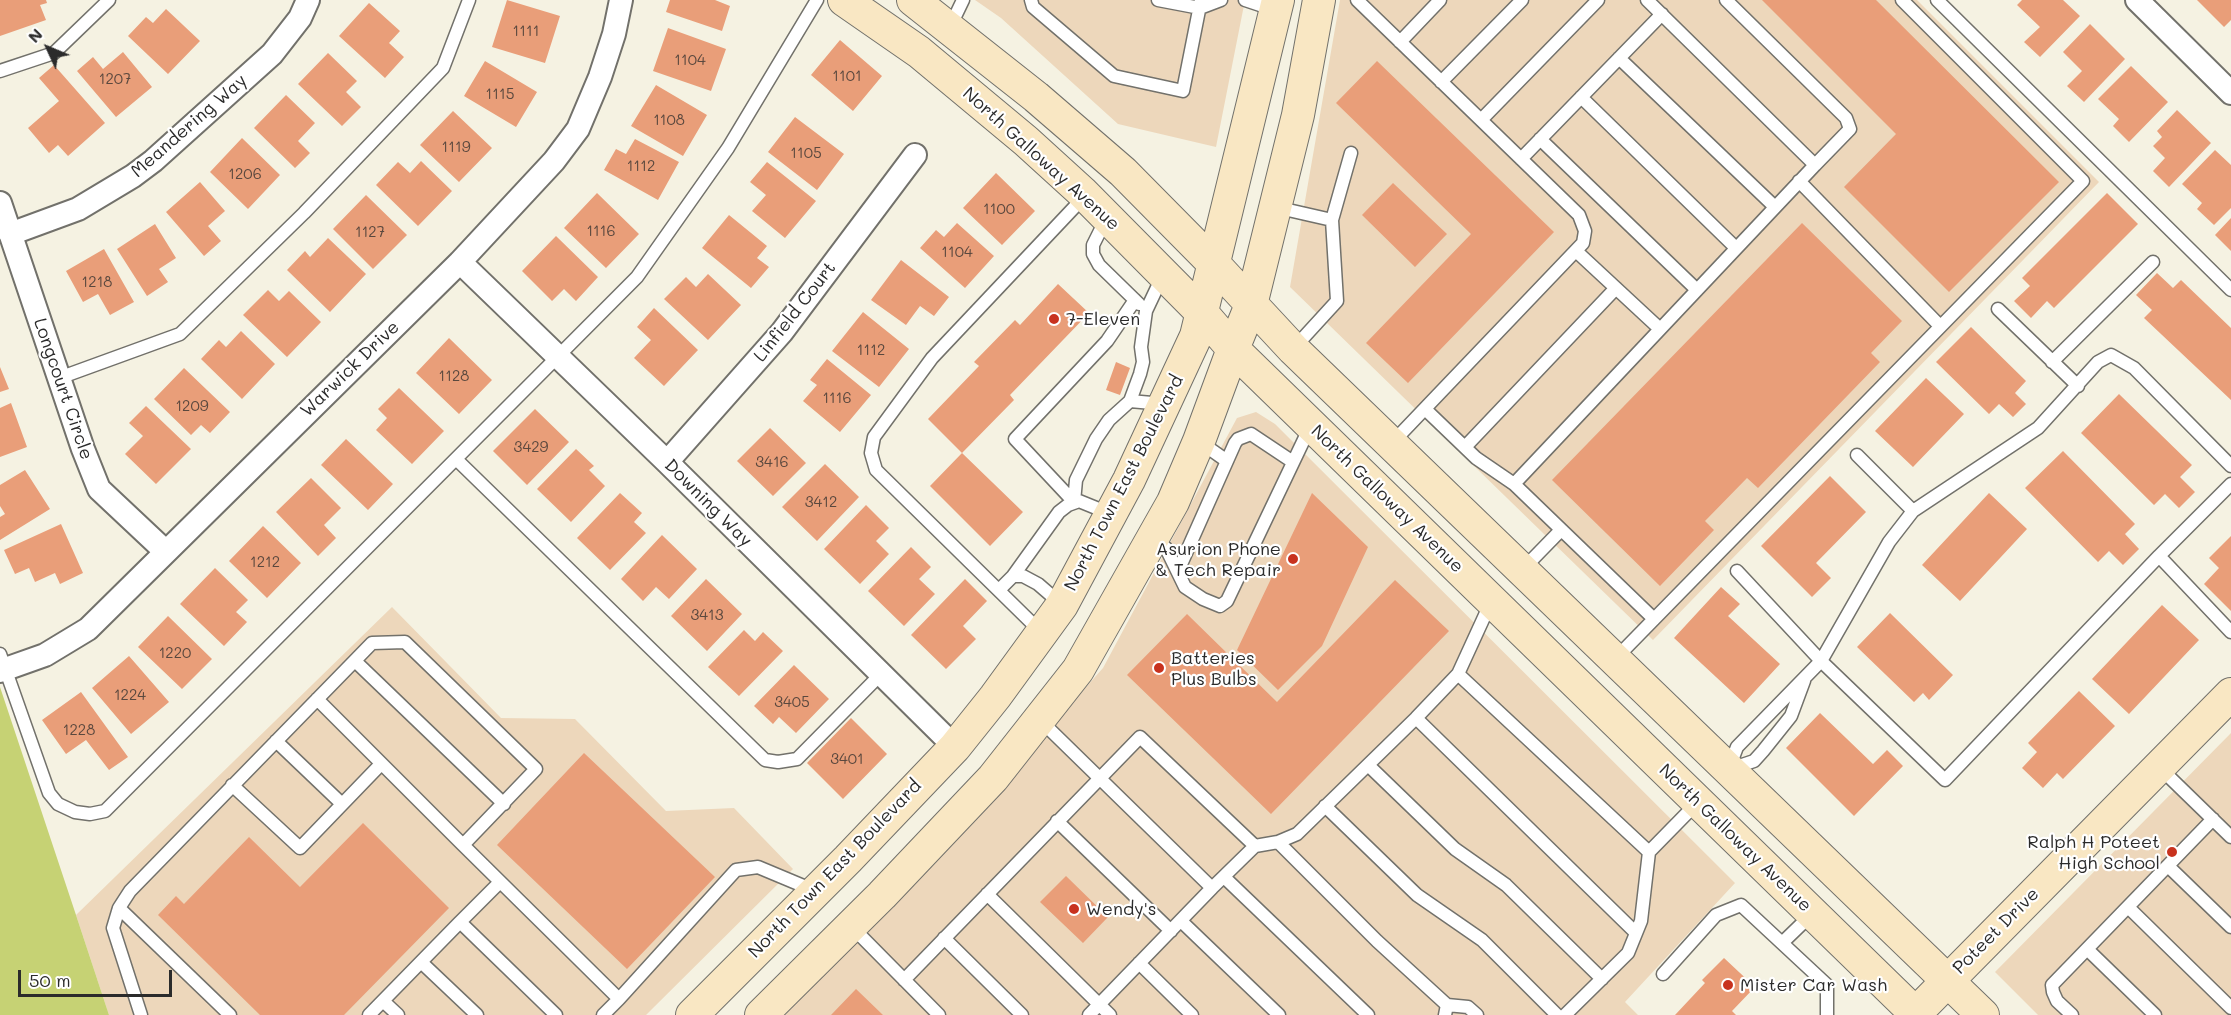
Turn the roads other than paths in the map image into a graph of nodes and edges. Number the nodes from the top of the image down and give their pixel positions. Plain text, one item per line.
1 (109, 0) edge
2 (308, 0) edge
3 (469, 0) edge
4 (621, 0) edge
5 (817, 0) edge
6 (844, 0) edge
7 (913, 0) edge
8 (1030, 0) edge
9 (1158, 0) edge
10 (1221, 0) edge
11 (1245, 0) edge
12 (1319, 0) edge
13 (1356, 0) edge
14 (1440, 0) edge
15 (1522, 0) edge
16 (1598, 0) edge
17 (1647, 0) edge
18 (1726, 0) edge
19 (1902, 0) edge
20 (1937, 0) edge
21 (2138, 0) edge
22 (1200, 4) edge
23 (1277, 5) edge
24 (957, 14) edge
25 (1662, 14) junction
26 (1400, 42) junction
27 (927, 58) junction
28 (1619, 58) junction
29 (0, 71) edge
30 (1442, 82) junction
31 (2231, 93) edge
32 (1581, 97) junction
33 (1481, 120) junction
34 (1540, 139) junction
35 (1351, 153) dead end
36 (915, 155) dead end
37 (1521, 159) junction
38 (1815, 165) junction
39 (1799, 181) junction
40 (0, 202) edge
41 (1096, 206) junction
42 (1275, 207) junction
43 (1775, 207) junction
44 (1332, 220) junction
45 (10, 234) junction
46 (1736, 248) junction
47 (1576, 251) junction
48 (460, 262) junction
49 (2153, 262) dead end
50 (1214, 263) junction
51 (1162, 275) junction
52 (1616, 288) junction
53 (1697, 290) junction
54 (2231, 290) edge
55 (1135, 300) junction
56 (1251, 305) junction
57 (1998, 309) dead end
58 (1146, 311) junction
59 (1203, 314) junction
60 (1940, 326) junction
61 (1660, 329) junction
62 (1233, 349) junction
63 (1293, 349) junction
64 (558, 357) junction
65 (2052, 362) junction
66 (59, 378) junction
67 (2078, 386) junction
68 (1130, 401) junction
69 (1165, 404) junction
70 (1425, 409) junction
71 (1311, 425) junction
72 (1199, 441) junction
73 (1391, 444) junction
74 (1465, 447) junction
75 (1857, 455) dead end
76 (456, 459) junction
77 (1227, 461) junction
78 (667, 462) junction
79 (1293, 462) junction
80 (2231, 466) edge
81 (1514, 484) junction
82 (2231, 484) edge
83 (1074, 502) junction
84 (1914, 511) junction
85 (1111, 514) junction
86 (1561, 530) junction
87 (1153, 538) junction
88 (165, 551) junction
89 (2159, 556) junction
90 (1178, 571) junction
91 (1522, 571) junction
92 (1737, 571) dead end
93 (1013, 576) junction
94 (999, 590) junction
95 (1492, 601) junction
96 (1062, 605) junction
97 (1654, 619) junction
98 (1102, 628) junction
99 (2231, 632) edge
100 (1042, 633) junction
101 (355, 660) junction
102 (1614, 660) junction
103 (1821, 661) junction
104 (2, 664) edge
105 (881, 674) junction
106 (1458, 674) junction
107 (1805, 677) junction
108 (2231, 694) edge
109 (316, 699) junction
110 (1416, 718) junction
111 (1039, 719) junction
112 (276, 741) junction
113 (955, 747) junction
114 (381, 764) junction
115 (1368, 765) junction
116 (2159, 767) junction
117 (1728, 770) junction
118 (1099, 778) junction
119 (232, 785) junction
120 (1698, 802) junction
121 (342, 804) junction
122 (504, 804) junction
123 (1325, 807) junction
124 (2213, 819) junction
125 (1057, 821) junction
126 (2231, 837) edge
127 (1278, 842) junction
128 (463, 845) junction
129 (1255, 846) junction
130 (1649, 852) junction
131 (2168, 866) junction
132 (1224, 876) junction
133 (500, 882) junction
134 (1212, 888) junction
135 (814, 891) junction
136 (987, 894) junction
137 (2128, 907) junction
138 (119, 908) junction
139 (1812, 914) junction
140 (1180, 921) junction
141 (460, 922) junction
142 (850, 926) junction
143 (2231, 927) edge
144 (1171, 931) junction
145 (1636, 933) junction
146 (944, 938) junction
147 (1782, 943) junction
148 (2087, 949) junction
149 (421, 962) junction
150 (1139, 963) junction
151 (1663, 974) dead end
152 (1602, 979) junction
153 (904, 980) junction
154 (1947, 980) junction
155 (618, 999) junction
156 (383, 1001) junction
157 (1099, 1005) junction
158 (2231, 1008) edge
159 (1446, 1010) edge
160 (141, 1015) edge
161 (230, 1015) edge
162 (369, 1015) edge
163 (398, 1015) edge
164 (477, 1015) edge
165 (556, 1015) edge
166 (603, 1015) edge
167 (692, 1015) edge
168 (761, 1015) edge
169 (939, 1015) edge
170 (1022, 1015) edge
171 (1089, 1015) edge
172 (1110, 1015) edge
173 (1192, 1015) edge
174 (1279, 1015) edge
175 (1368, 1015) edge
176 (1477, 1015) edge
177 (1557, 1015) edge
178 (1565, 1015) edge
179 (1827, 1015) edge
180 (1915, 1015) edge
181 (1983, 1015) edge
182 (2072, 1015) edge
183 (2155, 1015) edge

1 - 29 lane
2 - 45 street, Meandering Way
3 - 66 lane
4 - 48 street, Warwick Drive
5 - 64 lane
6 - 27 main road, North Galloway Avenue
7 - 24 main road
8 - 22 lane
9 - 22 lane
10 - 22 lane
11 - 23 lane
12 - 42 main road
13 - 26 lane
14 - 26 lane
15 - 30 lane
16 - 33 lane
17 - 25 lane
18 - 38 lane
19 - 60 lane
20 - 54 lane
21 - 31 street
23 - 50 main road, North Town East Boulevard
24 - 27 main road
24 - 50 main road
25 - 28 lane
25 - 38 lane
26 - 30 lane
27 - 41 main road, North Galloway Avenue
28 - 32 lane
28 - 43 lane
30 - 33 lane
32 - 34 lane
32 - 46 lane
33 - 37 lane
34 - 37 lane
34 - 53 lane
35 - 44 lane
36 - 78 street, Linfield Court
37 - 47 lane
38 - 39 lane
39 - 43 lane
39 - 60 lane
40 - 45 street, Longcourt Circle
41 - 51 main road, North Galloway Avenue
41 - 55 lane
41 - 94 lane
42 - 44 lane
42 - 56 main road
43 - 46 lane
44 - 63 lane
45 - 66 street, Longcourt Circle
46 - 53 lane
47 - 52 lane
47 - 70 lane
48 - 64 street, Downing Way
48 - 88 street, Warwick Drive
49 - 65 lane
50 - 56 main road
50 - 59 main road, North Town East Boulevard
51 - 58 lane
51 - 59 main road, North Galloway Avenue
52 - 61 lane
52 - 74 lane
53 - 61 lane
55 - 58 lane
55 - 83 lane
56 - 62 main road
56 - 63 main road
57 - 65 lane
58 - 68 lane
59 - 62 main road, North Galloway Avenue
59 - 69 main road, North Town East Boulevard
60 - 97 lane
61 - 81 lane
62 - 71 main road, North Galloway Avenue
62 - 72 main road
63 - 73 main road
64 - 76 lane
64 - 78 street, Downing Way
65 - 67 lane
66 - 88 street, Longcourt Circle
67 - 80 lane
67 - 84 lane
68 - 69 lane
68 - 83 lane
69 - 85 main road, North Town East Boulevard
70 - 73 lane
70 - 74 lane
71 - 79 lane
71 - 95 main road, North Galloway Avenue
72 - 77 lane
72 - 87 main road
73 - 91 main road
74 - 81 lane
75 - 84 lane
76 - 104 lane
76 - 105 lane
77 - 79 lane
77 - 90 lane
78 - 105 street, Downing Way
79 - 90 lane
81 - 86 lane
82 - 89 lane
83 - 85 lane
83 - 93 lane
84 - 103 lane
85 - 96 main road, North Town East Boulevard
86 - 91 lane
86 - 97 lane
87 - 90 lane
87 - 98 main road
88 - 104 street, Warwick Drive
89 - 99 lane
89 - 103 lane
91 - 95 main road
91 - 102 main road
92 - 103 lane
93 - 94 lane
93 - 96 lane
94 - 100 lane
95 - 106 lane
95 - 120 main road, North Galloway Avenue
96 - 98 main road
96 - 100 main road, North Town East Boulevard
97 - 102 lane
98 - 111 main road
100 - 113 main road, North Town East Boulevard
101 - 109 lane
101 - 122 lane
101 - 122 lane
102 - 117 main road
103 - 107 lane
105 - 113 street, Downing Way
106 - 110 lane
106 - 130 lane
107 - 117 lane
107 - 117 lane
108 - 116 main road, Poteet Drive
109 - 112 lane
109 - 114 lane
110 - 115 lane
110 - 145 lane
111 - 118 lane
111 - 142 main road
112 - 119 lane
112 - 121 lane
113 - 135 main road, North Town East Boulevard
114 - 121 lane
114 - 128 lane
115 - 123 lane
115 - 152 lane
116 - 124 lane
116 - 154 main road, Poteet Drive
117 - 120 main road
117 - 154 main road
118 - 125 lane
118 - 129 lane
118 - 134 lane
119 - 121 lane
119 - 138 lane
120 - 130 lane
120 - 139 main road, North Galloway Avenue
122 - 128 lane
123 - 127 lane
123 - 177 lane
124 - 126 lane
124 - 131 lane
125 - 136 lane
125 - 144 lane
127 - 129 lane
127 - 159 lane
128 - 133 lane
129 - 132 lane
130 - 145 lane
131 - 137 lane
131 - 143 lane
132 - 134 lane
132 - 175 lane
133 - 141 lane
133 - 155 lane
134 - 140 lane
135 - 142 main road
135 - 155 lane
135 - 167 main road, North Town East Boulevard
136 - 146 lane
136 - 157 lane
137 - 148 lane
137 - 158 lane
138 - 160 lane
138 - 161 lane
139 - 147 lane
139 - 180 main road, North Galloway Avenue
140 - 144 lane
140 - 174 lane
141 - 149 lane
141 - 165 lane
142 - 153 lane
142 - 168 main road
144 - 150 lane
145 - 152 lane
146 - 153 lane
146 - 170 lane
147 - 151 lane
147 - 179 lane
148 - 182 lane
148 - 183 lane
149 - 156 lane
149 - 164 lane
150 - 157 lane
150 - 173 lane
152 - 178 lane
153 - 169 lane
154 - 180 main road, Poteet Drive
154 - 181 main road
155 - 166 lane
156 - 162 lane
156 - 163 lane
157 - 171 lane
157 - 172 lane
159 - 176 lane

